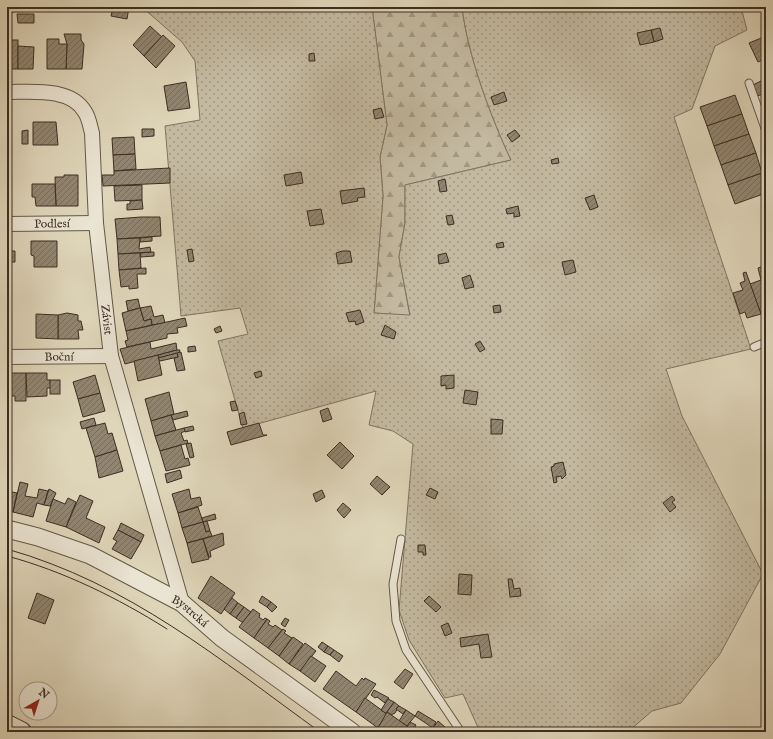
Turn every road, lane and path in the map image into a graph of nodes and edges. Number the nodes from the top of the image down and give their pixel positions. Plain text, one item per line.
1 (749, 83) dead end
2 (7, 92) edge
3 (766, 131) edge
4 (96, 223) junction
5 (7, 224) edge
6 (766, 342) edge
7 (754, 347) dead end
8 (7, 356) edge
9 (111, 356) junction
10 (7, 529) edge
11 (400, 539) dead end
12 (182, 603) junction
13 (7, 725) edge
14 (21, 732) edge
15 (352, 732) edge
16 (461, 732) edge

1 - 3 lane
2 - 4 street, Závist
4 - 5 street, Podlesí
4 - 9 street, Závist
6 - 7 lane
8 - 9 street, Boční
9 - 12 street, Závist
10 - 12 street, Bystrcká
11 - 16 lane
12 - 15 street, Bystrcká
13 - 14 main road

